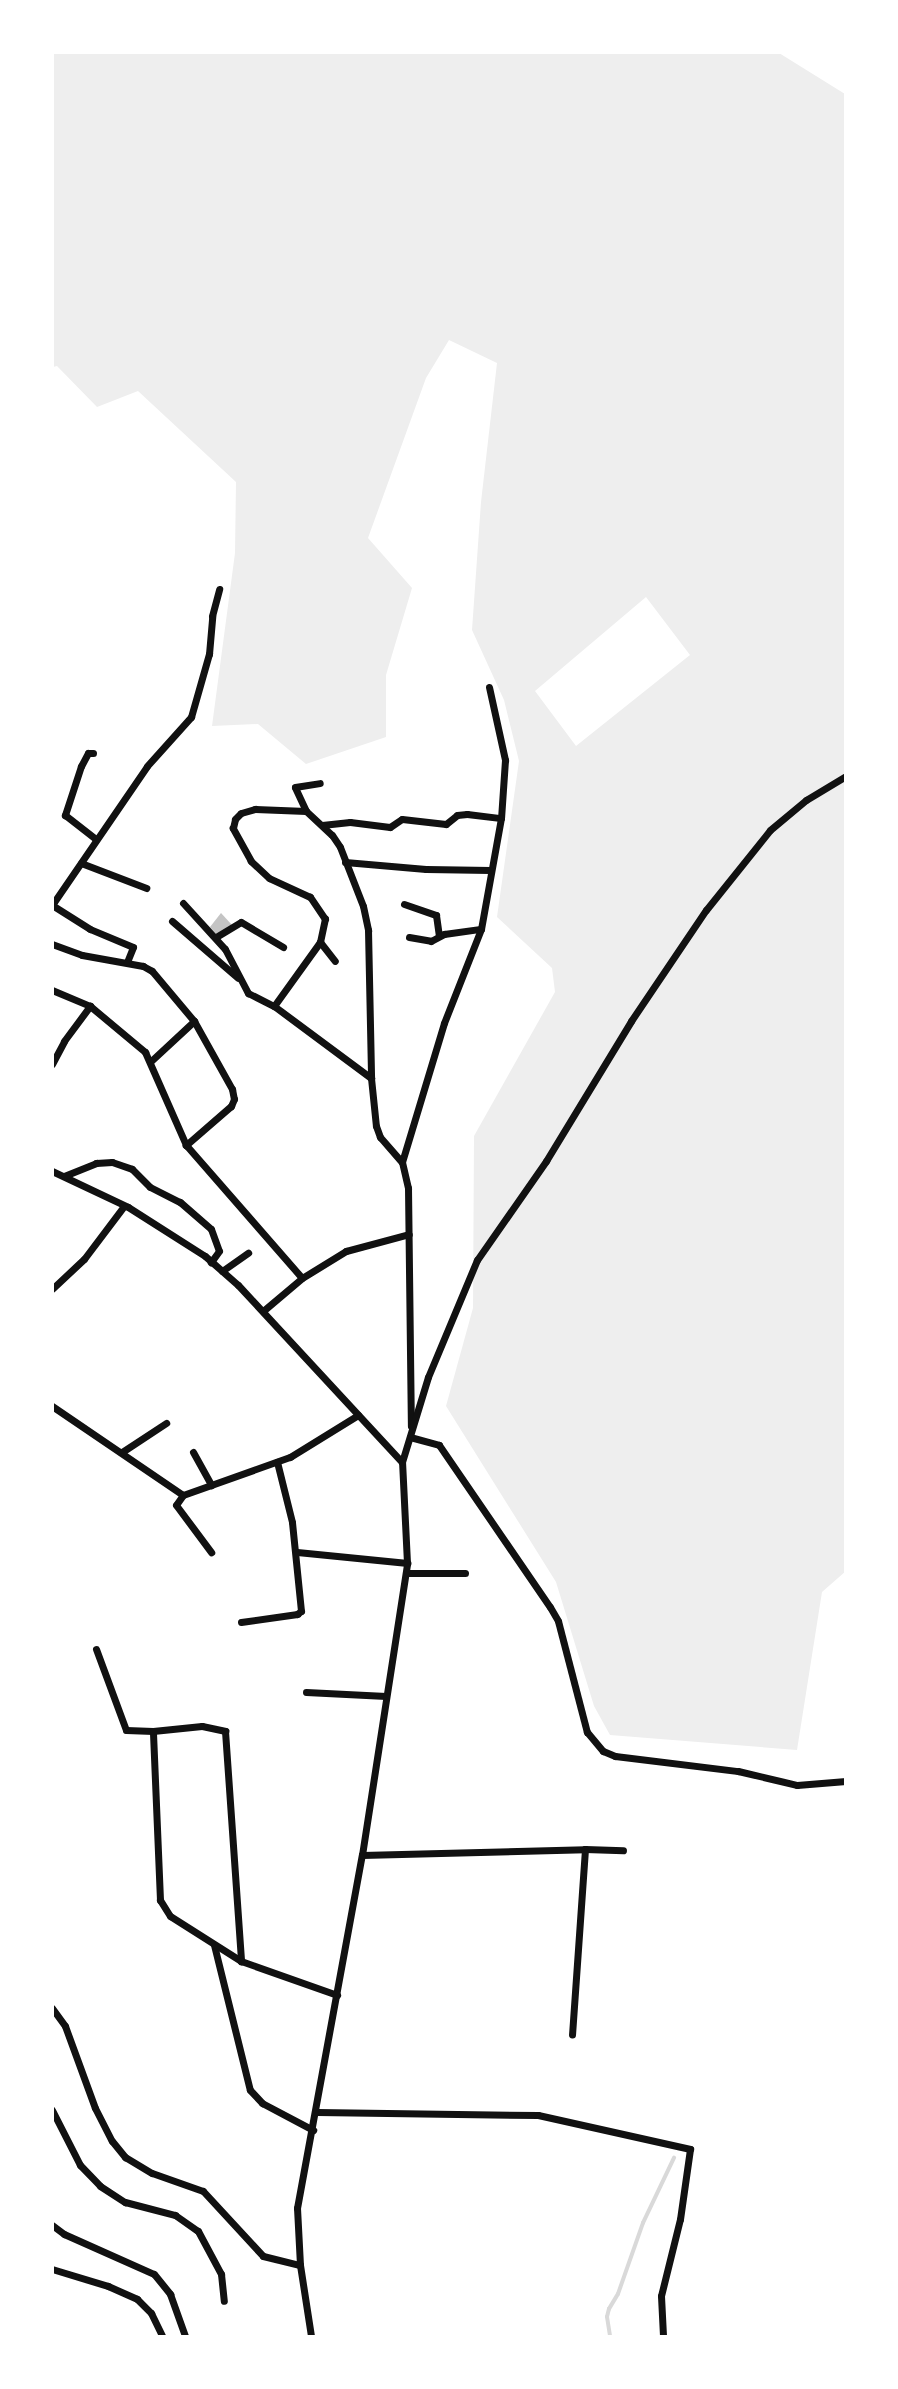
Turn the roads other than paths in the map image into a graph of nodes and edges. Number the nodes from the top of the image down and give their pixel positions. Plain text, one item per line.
1 (219, 589) dead end
2 (489, 687) dead end
3 (93, 752) dead end
4 (845, 776) edge
5 (320, 783) dead end
6 (306, 811) junction
7 (501, 818) junction
8 (322, 825) junction
9 (96, 839) junction
10 (345, 862) junction
11 (81, 863) junction
12 (489, 870) junction
13 (146, 888) dead end
14 (183, 903) dead end
15 (404, 904) dead end
16 (172, 921) dead end
17 (481, 929) junction
18 (439, 936) junction
19 (216, 937) junction
20 (409, 937) dead end
21 (320, 942) junction
22 (52, 944) edge
23 (284, 947) dead end
24 (335, 961) dead end
25 (127, 962) junction
26 (240, 981) junction
27 (52, 990) edge
28 (90, 1006) junction
29 (274, 1006) junction
30 (194, 1021) junction
31 (150, 1061) junction
32 (52, 1064) edge
33 (371, 1078) junction
34 (187, 1145) junction
35 (401, 1162) junction
36 (52, 1171) edge
37 (64, 1176) junction
38 (124, 1206) junction
39 (409, 1234) junction
40 (248, 1253) dead end
41 (212, 1262) junction
42 (222, 1271) junction
43 (302, 1278) junction
44 (52, 1289) edge
45 (263, 1311) junction
46 (52, 1406) edge
47 (358, 1415) junction
48 (166, 1423) dead end
49 (410, 1434) junction
50 (122, 1452) junction
51 (193, 1452) dead end
52 (277, 1462) junction
53 (402, 1462) junction
54 (211, 1485) junction
55 (183, 1495) junction
56 (211, 1552) dead end
57 (297, 1552) junction
58 (407, 1563) junction
59 (406, 1573) junction
60 (466, 1573) dead end
61 (242, 1622) dead end
62 (96, 1649) dead end
63 (306, 1692) dead end
64 (386, 1696) junction
65 (153, 1731) junction
66 (845, 1781) edge
67 (585, 1849) junction
68 (623, 1850) dead end
69 (362, 1855) junction
70 (214, 1945) junction
71 (241, 1961) junction
72 (337, 1995) junction
73 (52, 2008) edge
74 (572, 2035) dead end
75 (52, 2110) edge
76 (317, 2112) junction
77 (313, 2130) junction
78 (52, 2225) edge
79 (300, 2265) junction
80 (52, 2269) edge
81 (224, 2301) dead end
82 (162, 2336) edge
83 (185, 2336) edge
84 (311, 2336) edge
85 (663, 2336) edge

1 - 9 street
2 - 7 street
3 - 9 street
4 - 49 street
5 - 6 street
6 - 8 street
6 - 21 street
7 - 8 street
7 - 12 street
8 - 10 street
9 - 11 street
10 - 12 street
10 - 33 street
11 - 13 street
11 - 25 street
12 - 17 street
14 - 19 street
15 - 18 street
16 - 26 street
17 - 18 street
17 - 35 street
18 - 20 street
19 - 23 street
19 - 26 street
21 - 24 street
21 - 29 street
22 - 25 street
25 - 30 street
26 - 29 street
27 - 28 street
28 - 31 street
28 - 32 street
29 - 33 street
30 - 31 street
30 - 34 street
31 - 34 street
33 - 35 street
34 - 43 street
35 - 39 street
36 - 37 street
37 - 38 street
37 - 41 street
38 - 41 street
38 - 44 street
39 - 43 street
39 - 49 street
40 - 42 street
41 - 42 street
42 - 45 street
43 - 45 street
45 - 47 street
46 - 50 street
47 - 52 street
47 - 53 street
48 - 50 street
49 - 53 street
49 - 66 street
50 - 55 street
51 - 54 street
52 - 54 street
52 - 57 street
53 - 58 street
54 - 55 street
55 - 56 street
57 - 58 street
57 - 61 street
58 - 59 street
59 - 60 street
59 - 64 street
62 - 65 street
63 - 64 street
64 - 69 street
65 - 70 street
65 - 71 street
67 - 68 street
67 - 69 street
67 - 74 street
69 - 72 street
70 - 71 street
70 - 77 street
71 - 72 street
72 - 76 street
73 - 79 street
75 - 81 street
76 - 77 street
76 - 85 street
77 - 79 street
78 - 83 street
79 - 84 street
80 - 82 street

